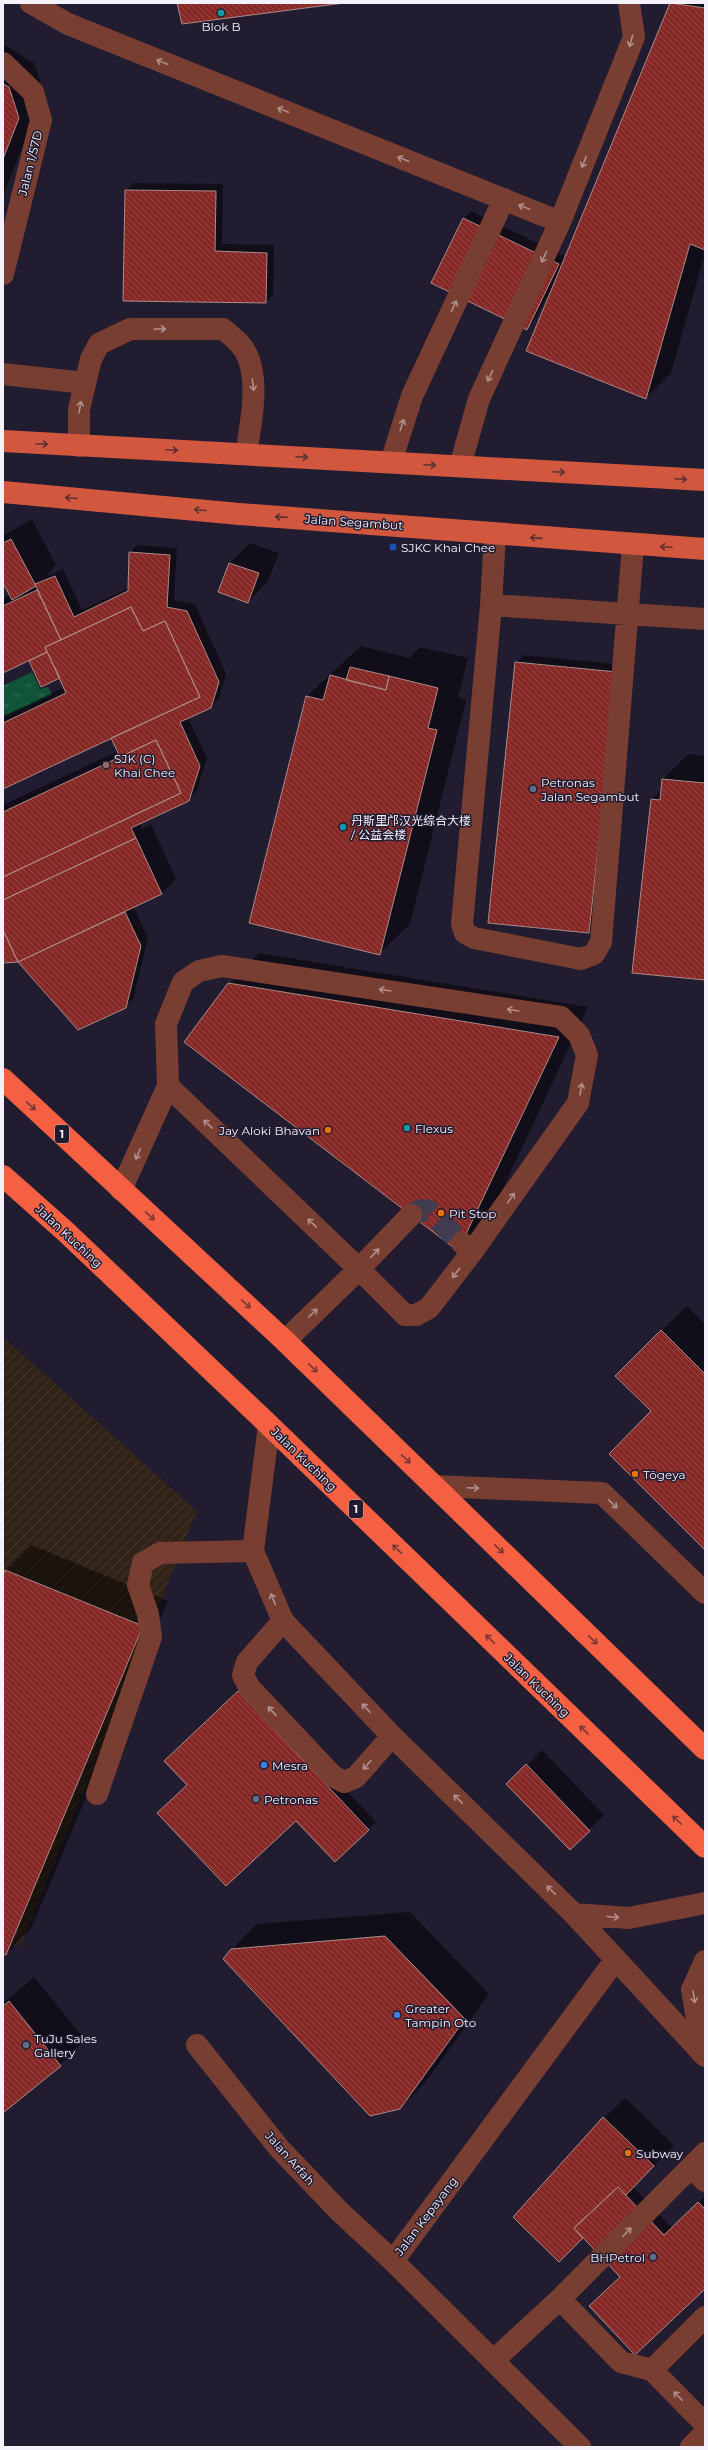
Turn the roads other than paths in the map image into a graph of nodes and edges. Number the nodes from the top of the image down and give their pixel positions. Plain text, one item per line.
1 (31, 3) edge
2 (628, 3) edge
3 (3, 63) edge
4 (504, 199) junction
5 (560, 222) junction
6 (3, 274) edge
7 (3, 374) edge
8 (85, 383) junction
9 (3, 441) edge
10 (79, 446) junction
11 (246, 454) junction
12 (391, 462) junction
13 (460, 466) junction
14 (705, 480) edge
15 (3, 492) edge
16 (495, 534) junction
17 (633, 545) junction
18 (705, 549) edge
19 (491, 605) junction
20 (626, 614) junction
21 (705, 619) edge
22 (3, 1079) edge
23 (168, 1086) junction
24 (3, 1176) edge
25 (122, 1190) junction
26 (411, 1215) tunnel mouth
27 (359, 1269) junction
28 (285, 1341) junction
29 (269, 1425) junction
30 (434, 1486) junction
31 (253, 1550) junction
32 (705, 1593) edge
33 (283, 1621) junction
34 (392, 1736) junction
35 (705, 1749) edge
36 (97, 1794) dead end
37 (705, 1847) edge
38 (705, 1903) edge
39 (574, 1914) junction
40 (616, 1959) junction
41 (705, 1961) edge
42 (197, 2045) dead end
43 (704, 2055) edge
44 (700, 2167) edge
45 (393, 2261) junction
46 (560, 2299) junction
47 (705, 2317) edge
48 (494, 2360) junction
49 (652, 2370) junction
50 (705, 2424) edge
51 (705, 2433) edge
52 (580, 2447) edge
53 (691, 2447) edge

4 -> 1 street
2 -> 5 street
3 - 6 street, Jalan 1/57D
5 -> 4 street
12 -> 4 street
5 -> 13 street
7 - 8 street
10 -> 8 street
8 -> 11 street
9 -> 10 main road
10 -> 11 main road
11 -> 12 main road
12 -> 13 main road
13 -> 14 main road
16 -> 15 main road, Jalan Segambut
17 -> 16 main road, Jalan Segambut
16 - 19 street
18 -> 17 main road, Jalan Segambut
17 - 20 street
19 - 20 street
19 - 20 street
20 - 21 street
22 -> 25 highway, 1
23 -> 25 street
27 -> 23 street
23 - 27 street
24 - 29 highway, Jalan Kuching / 1
25 -> 28 highway, 1
27 -> 26 street
28 -> 27 street
28 -> 30 highway, 1
29 - 31 street
37 -> 29 highway, Jalan Kuching / 1
30 -> 32 street
30 -> 35 highway, 1
33 -> 31 street
31 - 36 street
34 -> 33 street
34 -> 33 street
39 -> 34 street
39 -> 38 street
39 - 40 street
40 - 43 street
40 - 45 street, Jalan Kepayang
41 -> 43 street
42 - 45 street, Jalan Arfah
46 -> 44 street
45 - 48 street, Jalan Kepayang
46 - 48 street
46 - 49 street
47 - 49 street
48 - 52 street, Jalan Kepayang
50 -> 49 street
51 - 53 street

